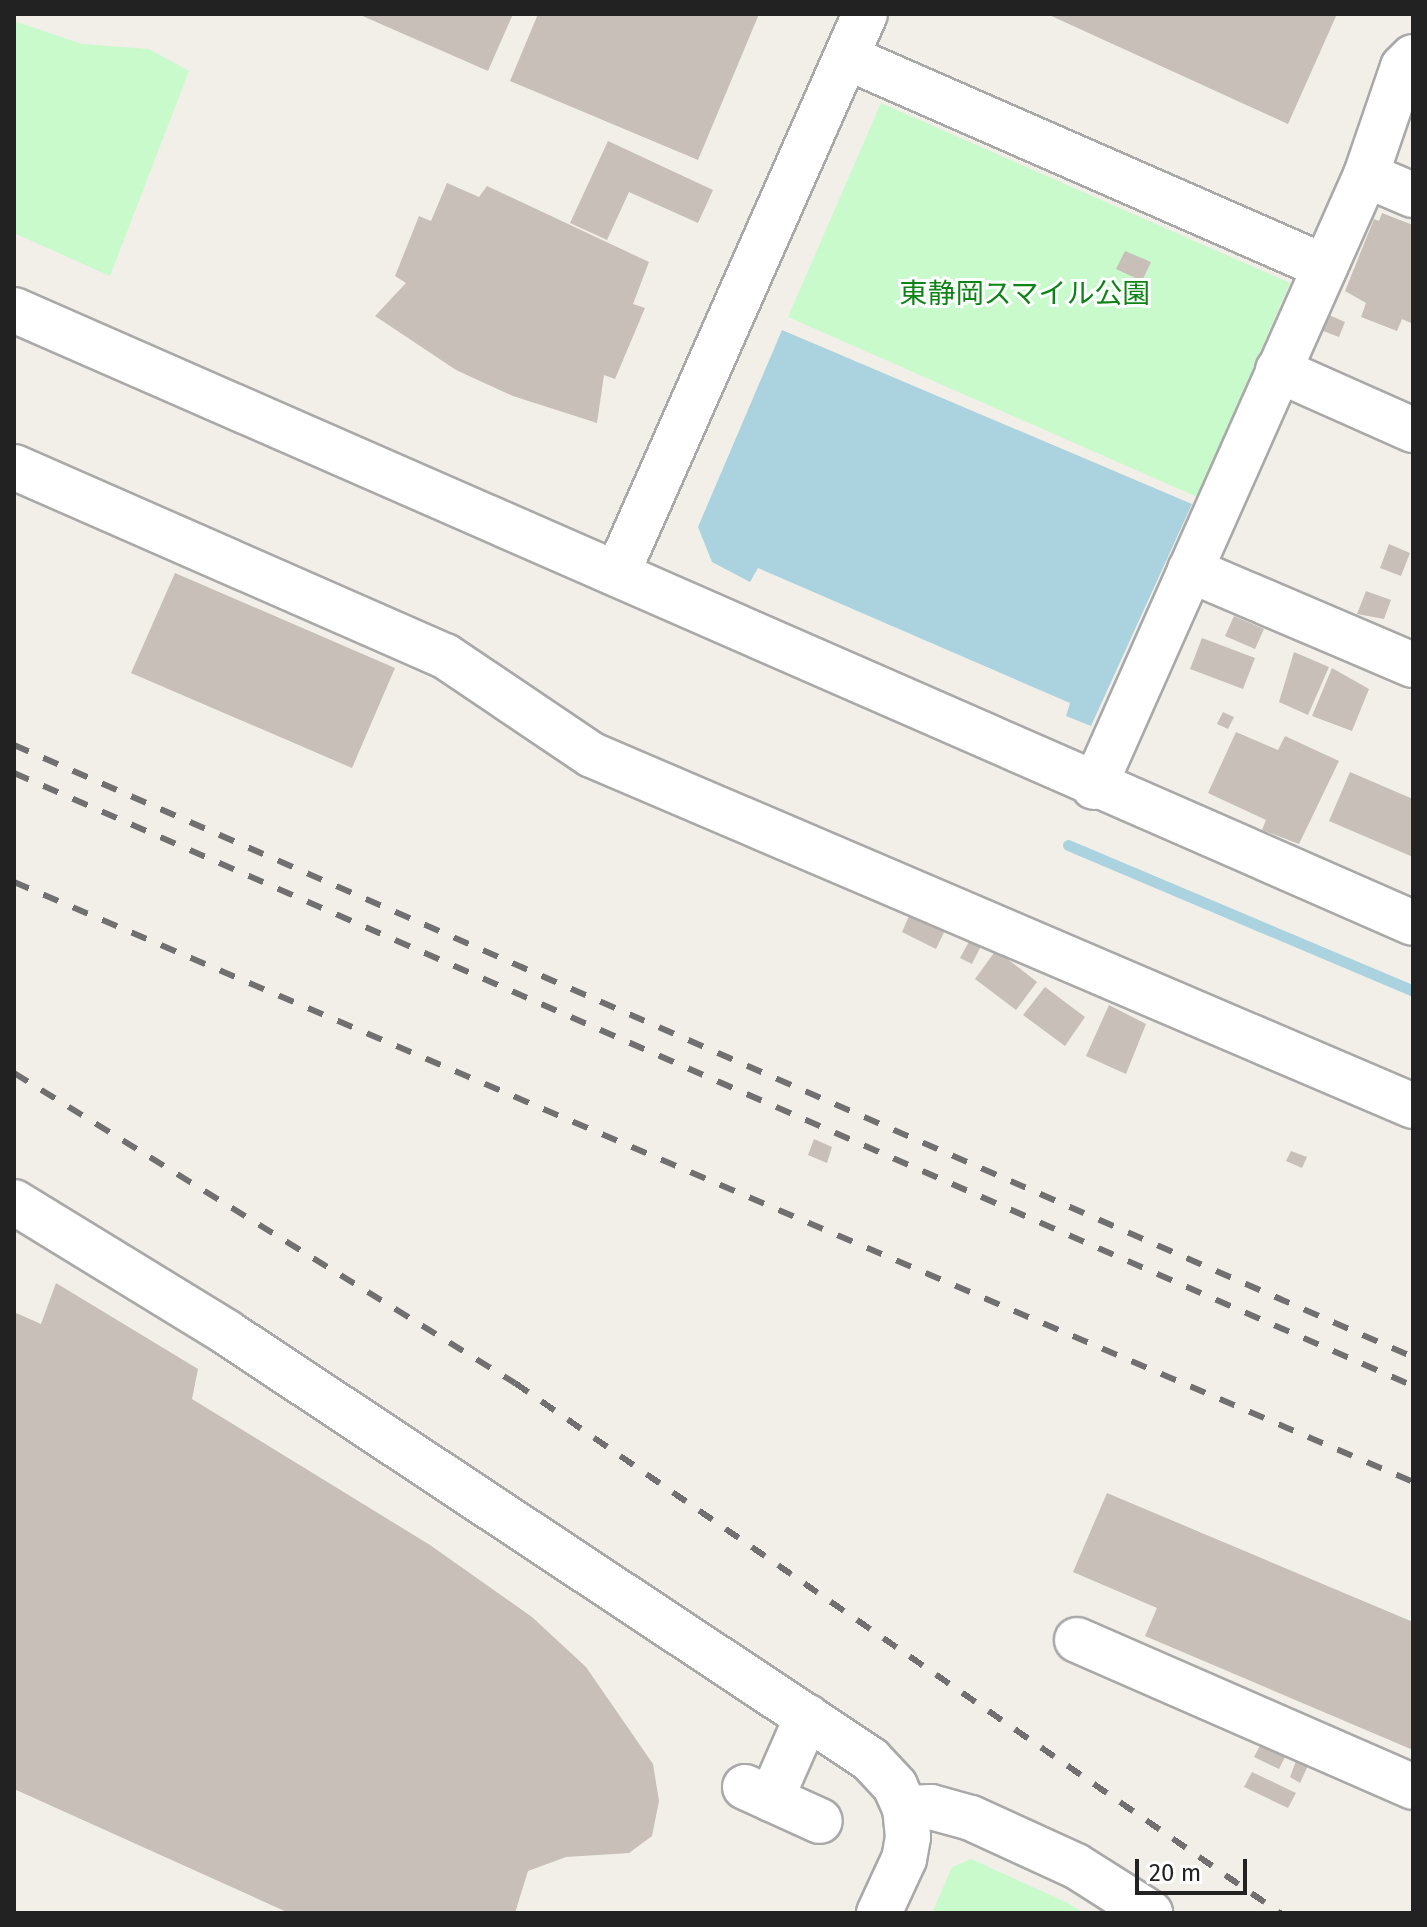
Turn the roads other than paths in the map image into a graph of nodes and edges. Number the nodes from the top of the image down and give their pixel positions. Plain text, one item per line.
1 (865, 14) edge
2 (846, 57) junction
3 (1413, 57) edge
4 (1366, 175) junction
5 (1413, 195) edge
6 (1325, 267) junction
7 (14, 310) edge
8 (1278, 370) junction
9 (1413, 430) edge
10 (14, 467) edge
11 (1190, 570) junction
12 (617, 574) junction
13 (1413, 665) edge
14 (1094, 787) junction
15 (1413, 923) edge
16 (1413, 1106) edge
17 (14, 1202) edge
18 (1077, 1640) dead end
19 (807, 1717) junction
20 (1413, 1787) edge
21 (905, 1808) junction
22 (820, 1821) dead end
23 (879, 1913) edge
24 (1150, 1913) edge

1 - 2 street
2 - 6 street
2 - 12 street
3 - 4 street
4 - 5 street
4 - 6 street
6 - 8 street
7 - 12 street
8 - 9 street
8 - 11 street
10 - 16 street
11 - 13 street
11 - 14 street
12 - 14 street
14 - 15 street
17 - 19 street
18 - 20 street
19 - 21 street
19 - 22 street
21 - 23 street
21 - 24 street

